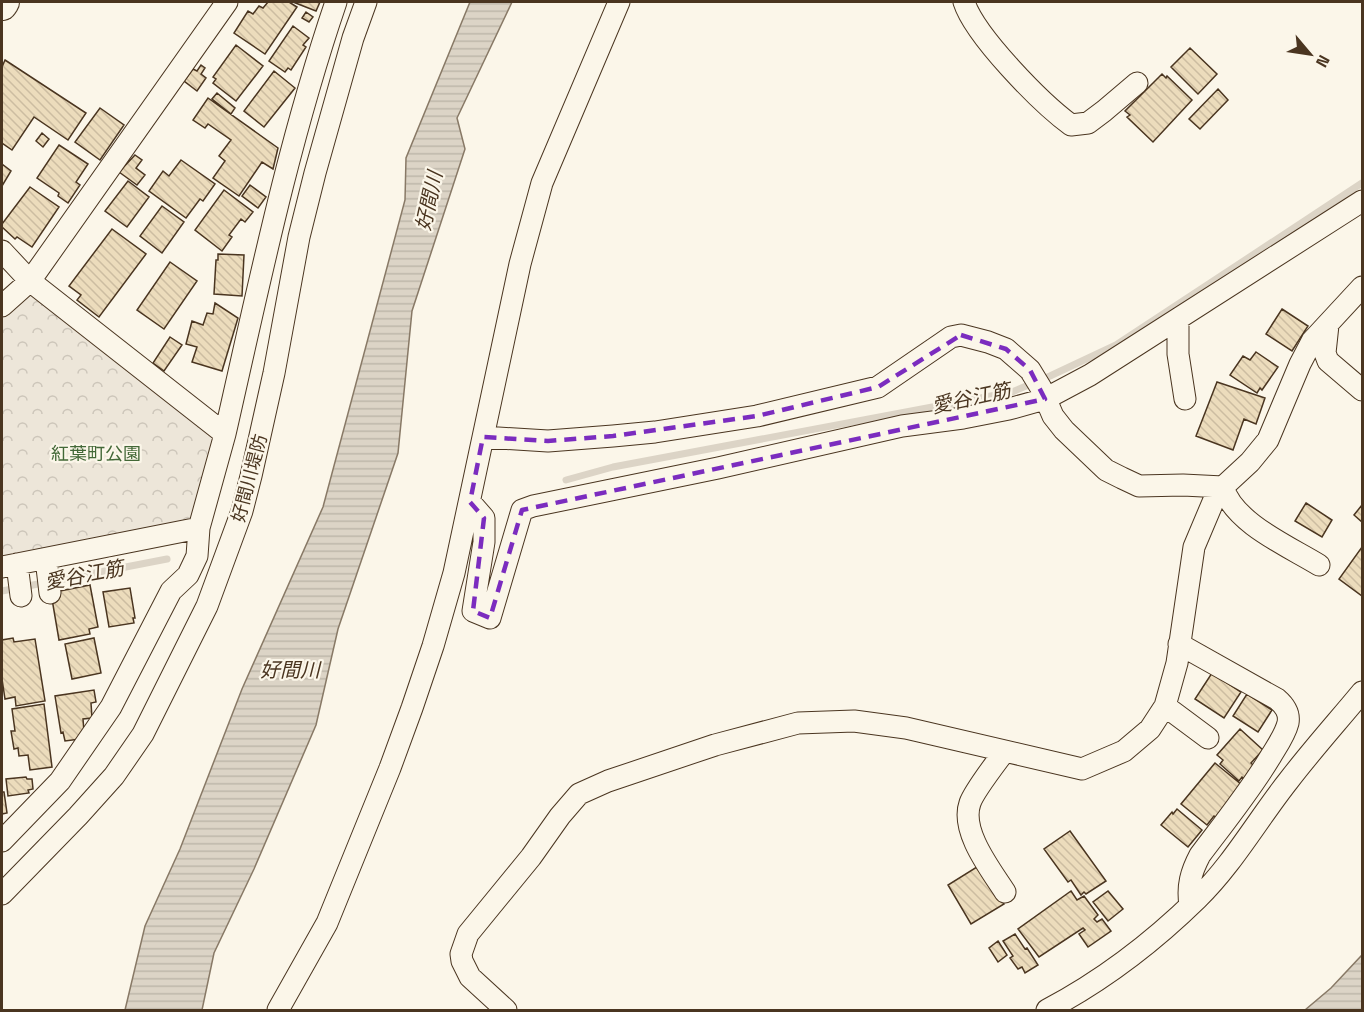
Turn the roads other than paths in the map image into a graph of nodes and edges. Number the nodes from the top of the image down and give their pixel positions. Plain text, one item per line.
1 (227, 2) edge
2 (336, 2) edge
3 (366, 2) edge
4 (619, 2) edge
5 (964, 2) edge
6 (1137, 83) dead end
7 (1362, 201) edge
8 (2, 251) edge
9 (30, 281) junction
10 (1362, 287) edge
11 (2, 306) edge
12 (1178, 320) junction
13 (1328, 325) junction
14 (1362, 390) edge
15 (1046, 399) junction
16 (1185, 399) dead end
17 (225, 434) junction
18 (483, 437) junction
19 (1223, 487) junction
20 (470, 502) junction
21 (199, 528) junction
22 (46, 559) junction
23 (1319, 565) dead end
24 (9, 566) edge
25 (50, 593) dead end
26 (21, 596) dead end
27 (1179, 644) junction
28 (1362, 692) edge
29 (1165, 706) junction
30 (1208, 738) dead end
31 (1004, 752) junction
32 (2, 841) edge
33 (1005, 892) dead end
34 (2, 894) edge
35 (1190, 905) junction
36 (278, 1011) edge
37 (506, 1011) edge
38 (1047, 1011) edge

1 - 9 street
2 - 17 street
3 - 34 street, 好間川堤防
4 - 18 street
5 - 6 street
7 - 12 street
8 - 9 street
9 - 11 street
9 - 17 street
10 - 13 street
12 - 15 street
12 - 16 street
13 - 14 street
13 - 19 street
15 - 18 street
15 - 19 street
15 - 20 street
17 - 21 street
18 - 20 street
19 - 23 street
19 - 27 street
20 - 36 street
21 - 22 street
21 - 32 street
22 - 24 street
22 - 25 street
24 - 26 street
27 - 29 street
27 - 35 street
28 - 35 street
29 - 30 street
29 - 31 street
31 - 33 street
31 - 37 street
35 - 38 street

